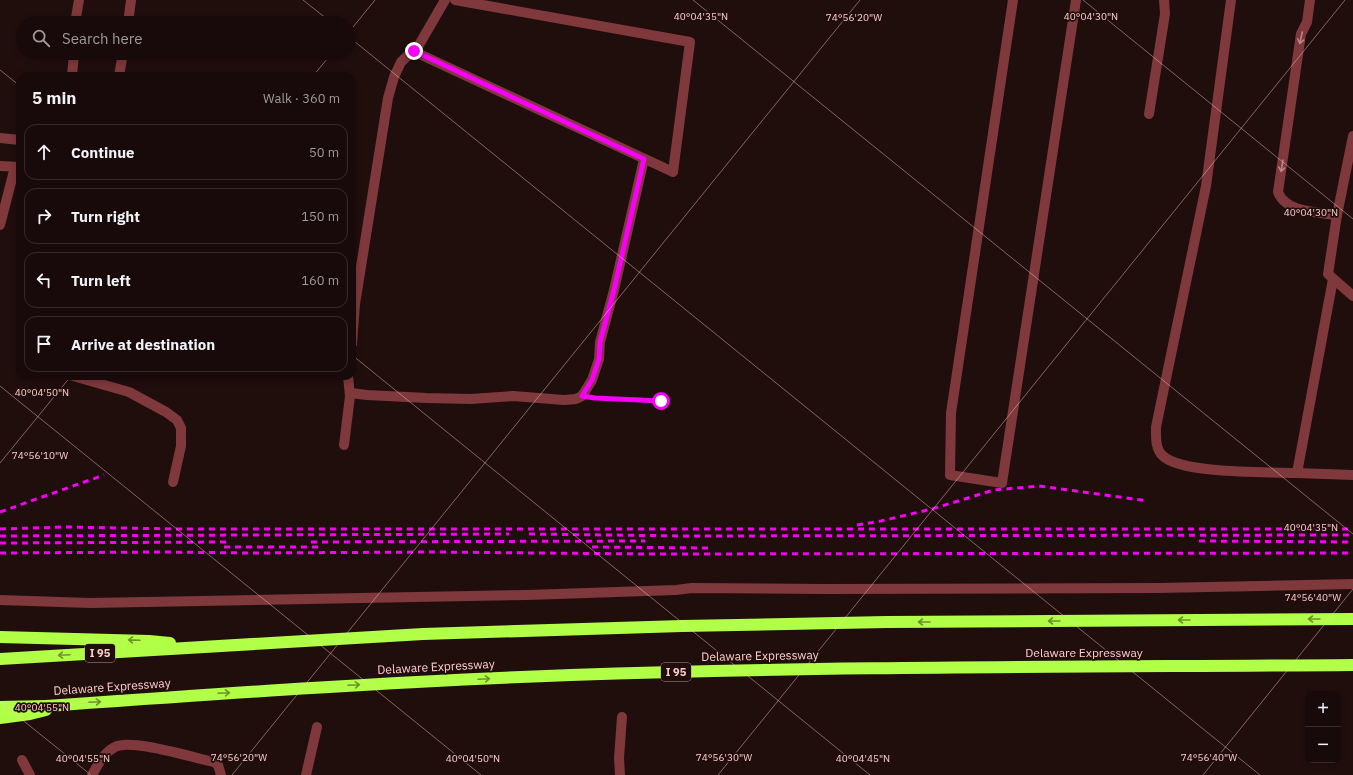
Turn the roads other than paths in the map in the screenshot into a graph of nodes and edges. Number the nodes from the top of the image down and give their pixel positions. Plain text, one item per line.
1 (79, 0) edge
2 (132, 0) edge
3 (445, 0) edge
4 (455, 0) edge
5 (1013, 0) edge
6 (1076, 0) edge
7 (1164, 0) edge
8 (1231, 0) edge
9 (1310, 0) edge
10 (76, 16) edge
11 (129, 16) edge
12 (414, 51) junction
13 (73, 60) edge
14 (122, 60) edge
15 (72, 72) edge
16 (120, 72) edge
17 (1149, 114) dead end
18 (1353, 136) edge
19 (0, 138) edge
20 (16, 140) edge
21 (644, 159) junction
22 (0, 166) edge
23 (16, 167) edge
24 (16, 170) edge
25 (1337, 215) junction
26 (0, 225) edge
27 (1334, 279) junction
28 (356, 296) edge
29 (1353, 296) edge
30 (87, 380) edge
31 (348, 380) edge
32 (350, 393) junction
33 (344, 445) dead end
34 (1296, 473) junction
35 (1353, 475) edge
36 (173, 482) dead end
37 (1353, 584) edge
38 (0, 600) edge
39 (1353, 619) edge
40 (0, 637) edge
41 (201, 647) junction
42 (0, 659) edge
43 (1353, 665) edge
44 (61, 705) junction
45 (0, 707) edge
46 (622, 717) dead end
47 (0, 718) edge
48 (317, 727) dead end
49 (22, 760) dead end
50 (620, 772) edge
51 (30, 775) edge
52 (92, 775) edge
53 (221, 775) edge
54 (306, 775) edge

1 - 10 street
2 - 11 street
3 - 12 street
4 - 21 street
5 - 6 street
7 - 17 street
8 - 34 street
9 -> 25 street
12 - 21 street
12 - 28 street
13 - 15 street
14 - 16 street
18 - 25 street
19 - 20 street
21 - 32 street
22 - 23 street
24 - 26 street
25 - 27 street
27 - 29 street
27 - 34 street
30 - 36 street
31 - 32 street
32 - 33 street
34 - 35 street
37 - 38 street
39 -> 41 highway, I 95
41 -> 40 highway
41 -> 42 highway, I 95
44 -> 43 highway, Delaware Expressway / I 95
44 - 45 highway, Delaware Expressway / I 95
44 - 47 highway
46 - 50 street
48 - 54 street
49 - 51 street
52 - 53 street

